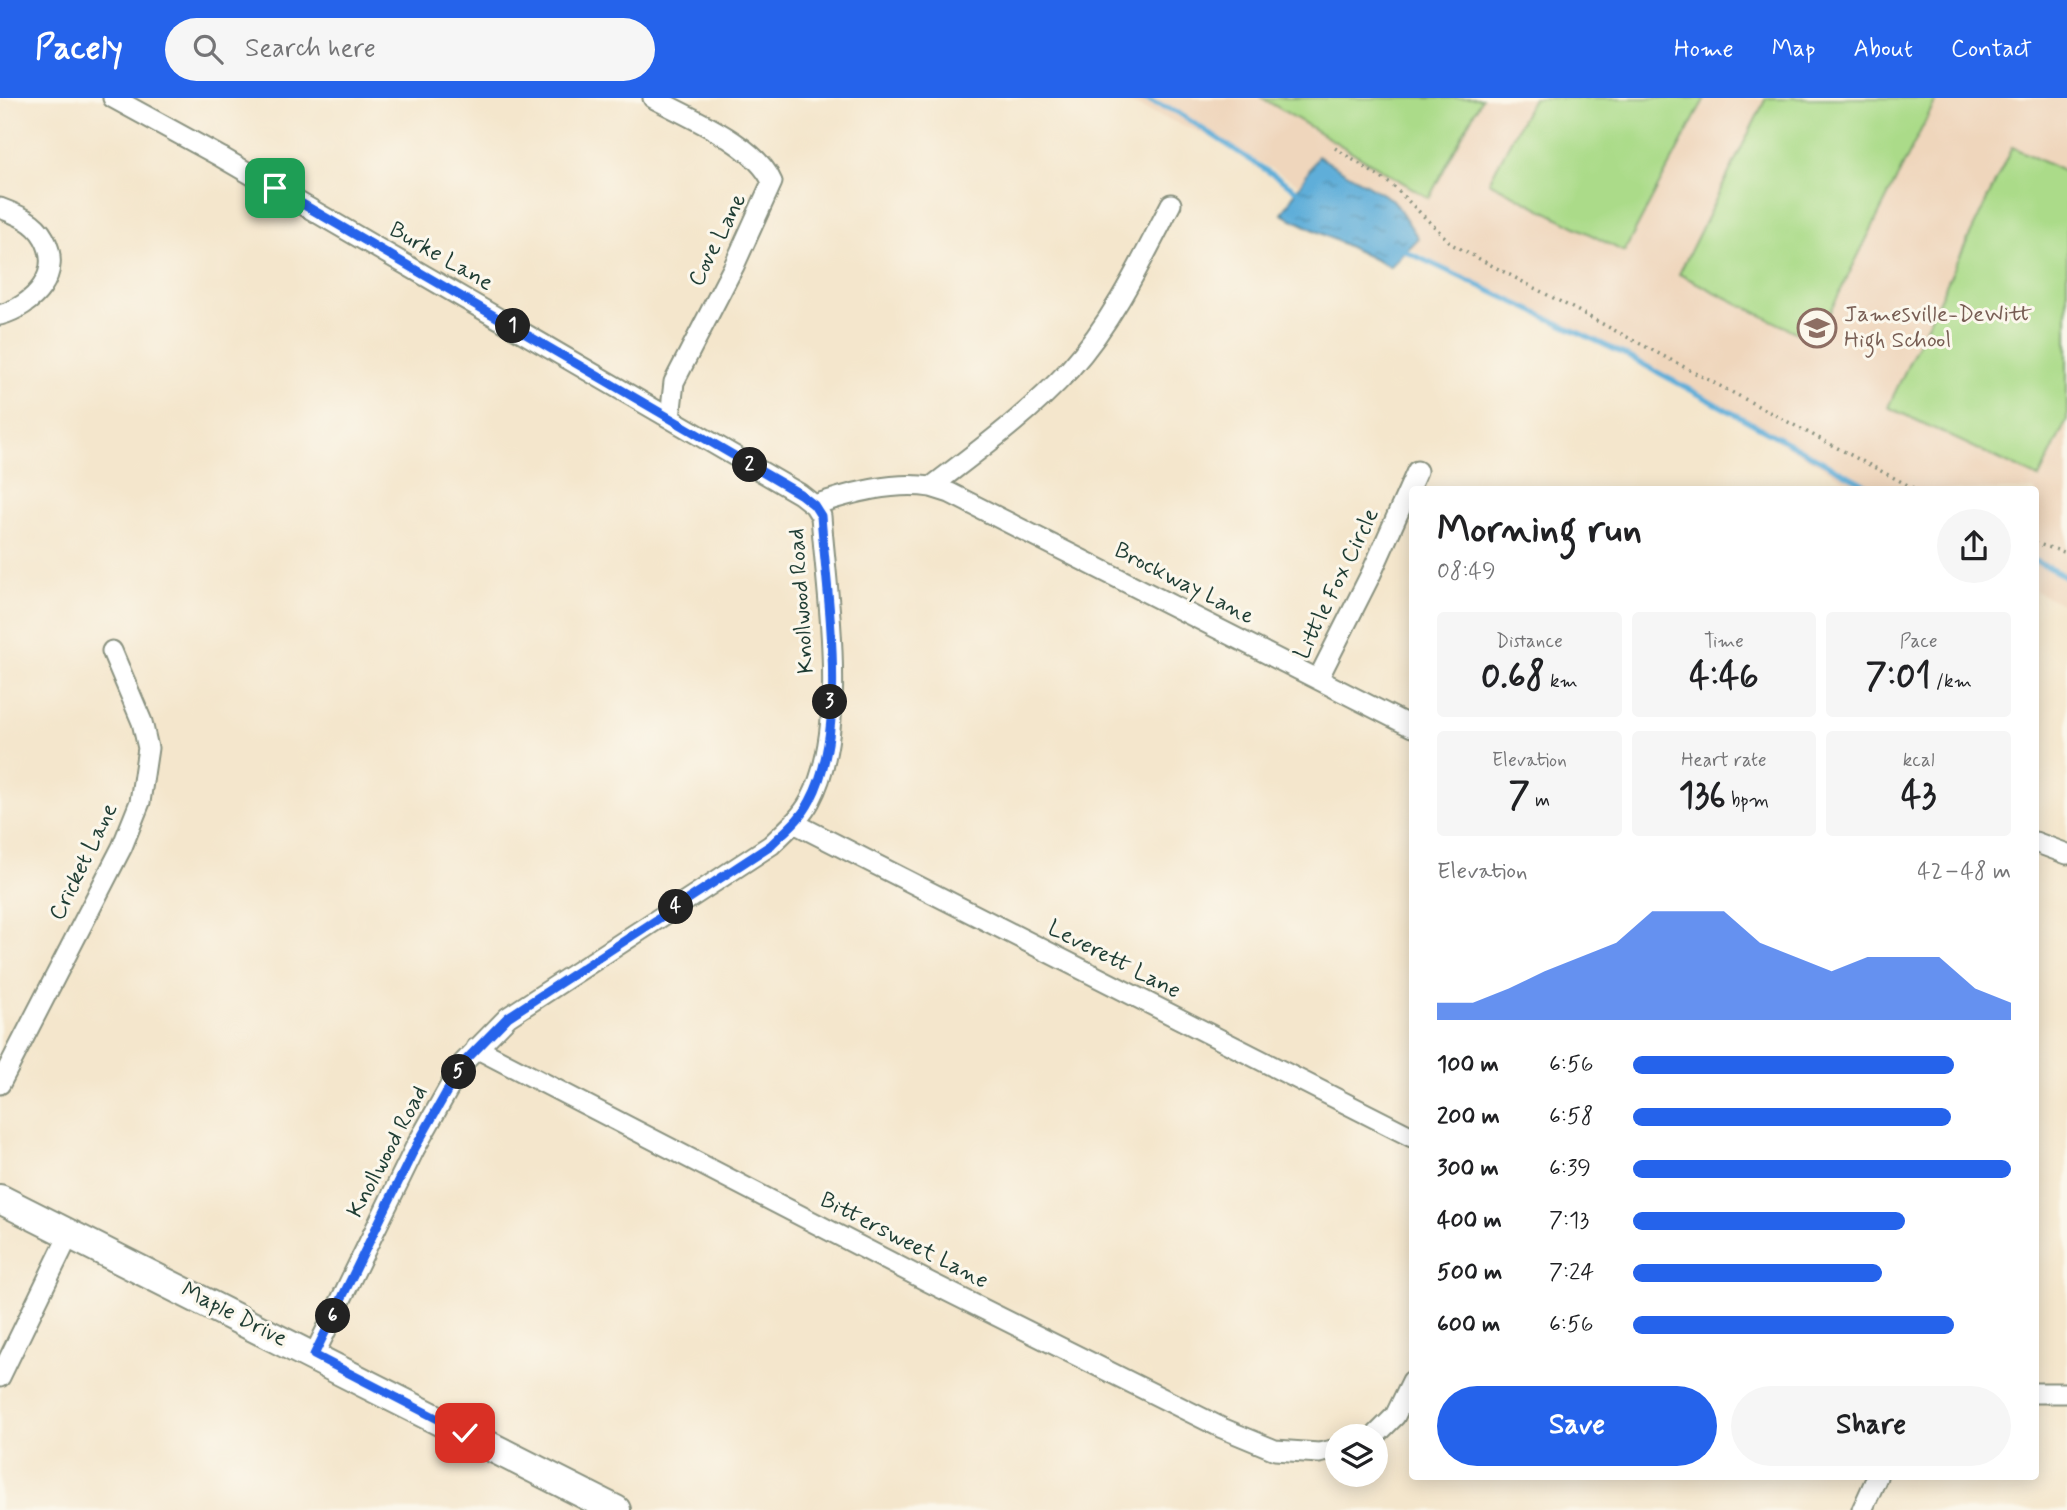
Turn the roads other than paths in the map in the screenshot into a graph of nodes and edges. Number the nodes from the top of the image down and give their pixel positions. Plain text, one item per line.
1 (113, 98) edge
2 (653, 98) edge
3 (1171, 204) dead end
4 (0, 208) edge
5 (0, 315) edge
6 (670, 418) junction
7 (1417, 471) dead end
8 (1410, 486) edge
9 (932, 487) junction
10 (1409, 489) edge
11 (814, 505) junction
12 (112, 652) dead end
13 (1318, 679) junction
14 (1409, 725) edge
15 (794, 823) junction
16 (2039, 844) edge
17 (2067, 854) edge
18 (475, 1048) junction
19 (0, 1084) edge
20 (1409, 1135) edge
21 (0, 1199) edge
22 (70, 1233) junction
23 (314, 1355) junction
24 (0, 1377) edge
25 (1409, 1387) edge
26 (2039, 1393) edge
27 (2067, 1393) edge
28 (1387, 1424) edge
29 (1325, 1451) edge
30 (1876, 1480) edge
31 (616, 1510) edge
32 (1862, 1510) edge

1 - 6 street, Burke Lane
2 - 6 street, Cove Lane
3 - 9 street
4 - 5 street
6 - 11 street, Burke Lane
7 - 8 street, Little Fox Circle
9 - 11 street, Knollwood Road
9 - 13 street, Brockway Lane
10 - 13 street, Little Fox Circle
11 - 15 street, Knollwood Road
12 - 19 street, Cricket Lane
13 - 14 street, Brockway Lane
15 - 18 street, Knollwood Road
15 - 20 street, Leverett Lane
16 - 17 street
18 - 23 street, Knollwood Road
18 - 29 street, Bittersweet Lane
21 - 22 street, Maple Drive
22 - 23 street, Maple Drive
22 - 24 street
23 - 31 street, Maple Drive
25 - 28 street
26 - 27 street
30 - 32 street

